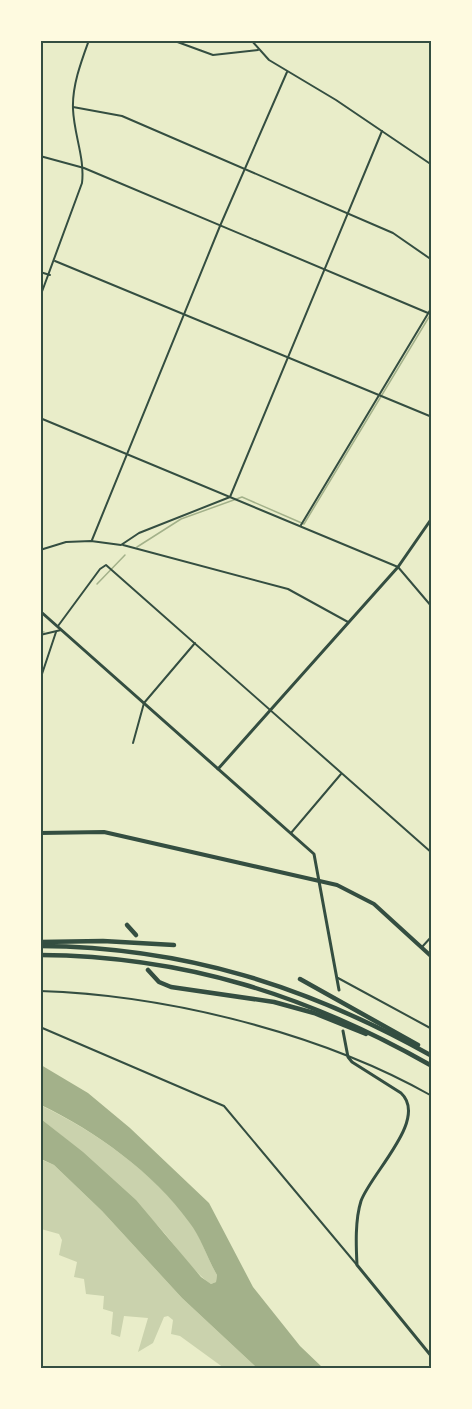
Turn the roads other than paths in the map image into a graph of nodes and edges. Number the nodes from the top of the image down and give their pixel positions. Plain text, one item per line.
1 (89, 40) edge
2 (172, 40) edge
3 (251, 40) edge
4 (258, 51) junction
5 (287, 72) junction
6 (73, 107) junction
7 (382, 132) junction
8 (40, 156) edge
9 (432, 165) edge
10 (84, 168) junction
11 (245, 169) junction
12 (347, 213) junction
13 (220, 226) junction
14 (432, 260) edge
15 (55, 261) junction
16 (324, 270) junction
17 (40, 272) edge
18 (50, 275) junction
19 (40, 297) edge
20 (432, 307) edge
21 (428, 313) junction
22 (184, 314) junction
23 (287, 358) junction
24 (378, 395) junction
25 (432, 417) edge
26 (40, 418) edge
27 (127, 454) junction
28 (230, 497) junction
29 (432, 518) edge
30 (301, 525) junction
31 (91, 541) junction
32 (121, 545) junction
33 (40, 550) edge
34 (398, 567) junction
35 (432, 607) edge
36 (40, 611) edge
37 (348, 622) junction
38 (58, 626) junction
39 (63, 630) junction
40 (56, 632) junction
41 (40, 635) edge
42 (195, 643) junction
43 (40, 680) edge
44 (144, 703) junction
45 (269, 711) junction
46 (133, 743) dead end
47 (218, 769) junction
48 (341, 774) junction
49 (40, 833) edge
50 (291, 833) junction
51 (432, 853) edge
52 (318, 879) junction
53 (128, 925) dead end
54 (136, 935) dead end
55 (432, 936) edge
56 (40, 944) edge
57 (174, 945) dead end
58 (422, 947) junction
59 (40, 955) edge
60 (432, 957) edge
61 (148, 970) dead end
62 (338, 978) junction
63 (300, 979) dead end
64 (339, 990) dead end
65 (40, 991) edge
66 (40, 1027) edge
67 (432, 1029) edge
68 (344, 1031) dead end
69 (410, 1053) junction
70 (432, 1055) edge
71 (348, 1057) junction
72 (432, 1066) edge
73 (432, 1096) edge
74 (357, 1265) junction
75 (432, 1357) edge

1 - 6 street
2 - 4 street
3 - 4 street
4 - 5 street
5 - 7 street
5 - 11 street
6 - 10 street
6 - 11 street
7 - 9 street
7 - 12 street
8 - 10 street
10 - 13 street
10 - 15 street
11 - 12 street
11 - 13 street
12 - 14 street
12 - 16 street
13 - 16 street
13 - 22 street
15 - 18 street
15 - 22 street
16 - 21 street
16 - 23 street
17 - 18 street
18 - 19 street
20 - 21 street
21 - 24 street
22 - 23 street
22 - 27 street
23 - 24 street
23 - 28 street
24 - 25 street
24 - 30 street
26 - 27 street
27 - 28 street
27 - 31 street
28 - 30 street
28 - 32 street
29 - 34 street
30 - 34 street
31 - 32 street
31 - 33 street
32 - 37 street
34 - 35 street
34 - 37 street
36 - 38 street
37 - 45 street
38 - 39 street
38 - 42 street
39 - 40 street
39 - 44 street
40 - 41 street
40 - 43 street
42 - 44 street
42 - 45 street
44 - 46 street
44 - 47 street
45 - 47 street
45 - 48 street
47 - 50 street
48 - 50 street
48 - 51 street
49 - 52 highway
50 - 52 street
52 - 58 highway
52 - 62 street
53 - 54 highway
55 - 58 street
56 - 57 highway
56 - 70 highway
58 - 60 highway
59 - 69 highway
61 - 69 highway
62 - 64 street
62 - 67 street
63 - 70 highway
65 - 71 street
66 - 74 street
68 - 71 street
69 - 72 highway
71 - 73 street
71 - 74 street
74 - 75 street

